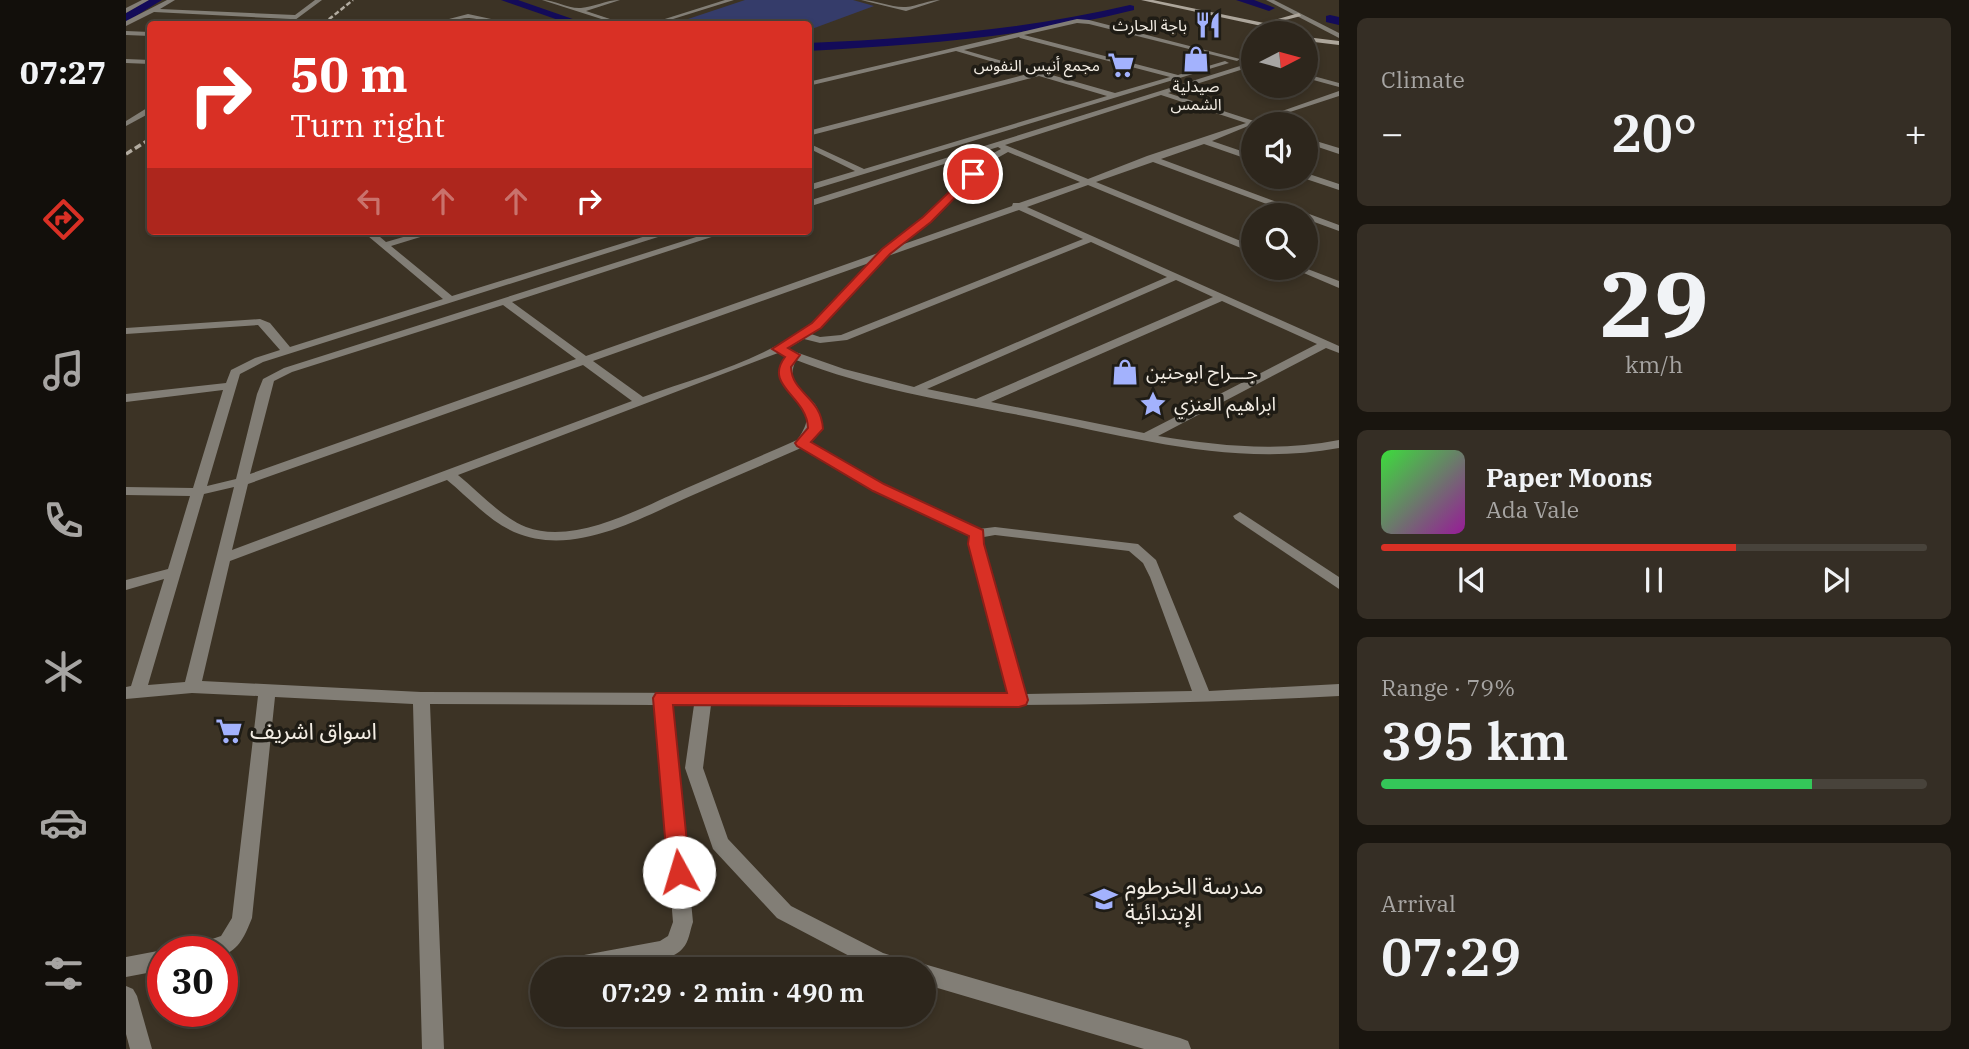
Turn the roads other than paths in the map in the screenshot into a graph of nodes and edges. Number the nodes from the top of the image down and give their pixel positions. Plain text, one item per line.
1 (146, 0) edge
2 (172, 0) edge
3 (318, 0) edge
4 (545, 0) edge
5 (617, 0) edge
6 (731, 0) edge
7 (864, 0) edge
8 (937, 0) edge
9 (1269, 0) edge
10 (1142, 1) edge
11 (126, 10) edge
12 (152, 10) junction
13 (578, 11) junction
14 (1299, 15) junction
15 (297, 17) junction
16 (291, 21) edge
17 (446, 21) edge
18 (491, 21) edge
19 (612, 21) edge
20 (662, 21) edge
21 (1279, 21) edge
22 (126, 24) edge
23 (1241, 24) edge
24 (126, 33) edge
25 (147, 34) edge
26 (1318, 35) edge
27 (1017, 36) junction
28 (1339, 36) edge
29 (1318, 42) edge
30 (1339, 45) edge
31 (957, 50) junction
32 (1241, 58) edge
33 (1237, 59) junction
34 (126, 61) edge
35 (147, 62) edge
36 (1241, 68) edge
37 (1037, 74) junction
38 (1178, 77) junction
39 (1318, 79) edge
40 (812, 83) edge
41 (1339, 85) edge
42 (1161, 93) junction
43 (1339, 93) edge
44 (1116, 96) junction
45 (147, 112) edge
46 (1287, 112) edge
47 (1241, 120) edge
48 (126, 124) edge
49 (1241, 128) edge
50 (812, 133) edge
51 (980, 137) junction
52 (1339, 139) edge
53 (1202, 140) junction
54 (1318, 144) edge
55 (1321, 145) junction
56 (812, 147) edge
57 (1003, 147) junction
58 (1339, 151) edge
59 (1241, 154) edge
60 (1150, 158) junction
61 (862, 171) junction
62 (1318, 180) edge
63 (1085, 181) junction
64 (812, 187) edge
65 (1339, 187) edge
66 (812, 203) edge
67 (1270, 203) edge
68 (1016, 205) junction
69 (1318, 221) edge
70 (1339, 228) edge
71 (372, 235) edge
72 (420, 235) edge
73 (659, 235) edge
74 (713, 235) edge
75 (1091, 239) junction
76 (384, 245) junction
77 (1241, 245) edge
78 (886, 252) junction
79 (1318, 276) edge
80 (1175, 277) junction
81 (1339, 285) edge
82 (1220, 298) junction
83 (450, 300) junction
84 (505, 302) junction
85 (126, 331) edge
86 (803, 335) junction
87 (1326, 344) junction
88 (778, 349) junction
89 (1339, 350) edge
90 (287, 351) junction
91 (793, 355) junction
92 (583, 359) junction
93 (231, 386) junction
94 (918, 389) junction
95 (126, 398) edge
96 (641, 402) junction
97 (978, 403) junction
98 (1146, 437) junction
99 (802, 443) junction
100 (1335, 448) edge
101 (448, 474) junction
102 (243, 481) junction
103 (126, 491) edge
104 (197, 492) junction
105 (1240, 516) dead end
106 (977, 534) junction
107 (225, 558) junction
108 (173, 572) junction
109 (1339, 584) edge
110 (126, 585) edge
111 (192, 687) junction
112 (1339, 690) edge
113 (132, 691) edge
114 (267, 691) junction
115 (1203, 697) junction
116 (421, 698) junction
117 (663, 698) junction
118 (703, 699) junction
119 (1019, 700) junction
120 (233, 936) edge
121 (627, 957) edge
122 (871, 957) edge
123 (147, 963) edge
124 (126, 967) edge
125 (936, 978) edge
126 (126, 996) edge
127 (141, 1049) edge
128 (433, 1049) edge
129 (1180, 1049) edge

1 - 11 street
2 - 12 street
3 - 15 street
4 - 13 street
5 - 13 street
6 - 20 street
7 - 8 street
9 - 14 street
10 - 23 main road
12 - 15 street
12 - 22 street
13 - 19 street
14 - 21 main road
14 - 28 street
15 - 16 street
17 - 18 street
24 - 25 street
26 - 28 main road
27 - 31 street
27 - 33 street
27 - 38 street
29 - 30 main road
31 - 37 street
31 - 40 street
32 - 33 street
33 - 38 street
34 - 35 street
36 - 42 street
37 - 44 street
37 - 50 street
38 - 44 street
39 - 41 street
42 - 47 street
42 - 57 street
43 - 46 street
44 - 51 street
45 - 48 street
49 - 53 street
51 - 57 street
51 - 61 street
52 - 55 street
53 - 59 street
53 - 60 street
54 - 55 street
55 - 58 street
56 - 61 street
57 - 63 street
57 - 66 street
57 - 78 street
60 - 63 street
60 - 67 street
61 - 64 street
62 - 65 street
63 - 68 street
63 - 77 street
68 - 75 street
68 - 78 street
69 - 70 street
71 - 76 street
72 - 76 street
73 - 83 street
74 - 84 street
75 - 80 street
75 - 86 street
76 - 83 street
78 - 86 street
78 - 92 street
79 - 81 street
80 - 82 street
80 - 94 street
82 - 87 street
82 - 97 street
83 - 90 street
84 - 92 street
84 - 102 street
85 - 90 street
86 - 88 street
87 - 89 street
87 - 98 street
88 - 91 street
88 - 96 street
90 - 93 street
91 - 94 street
91 - 99 street
92 - 96 street
92 - 102 street
93 - 95 street
93 - 104 street
94 - 97 street
96 - 101 street
97 - 98 street
98 - 100 street
99 - 101 street
99 - 106 street
101 - 107 street
102 - 104 street
102 - 107 street
103 - 104 street
104 - 108 street
105 - 109 street
106 - 115 street
106 - 119 street
107 - 111 street
108 - 110 street
108 - 113 street
111 - 113 street
111 - 114 street
112 - 115 street
114 - 116 street
114 - 120 street
115 - 119 street
116 - 117 street
116 - 128 street
117 - 118 street
117 - 121 street
118 - 119 street
118 - 122 street
123 - 124 street
125 - 129 street
126 - 127 street

